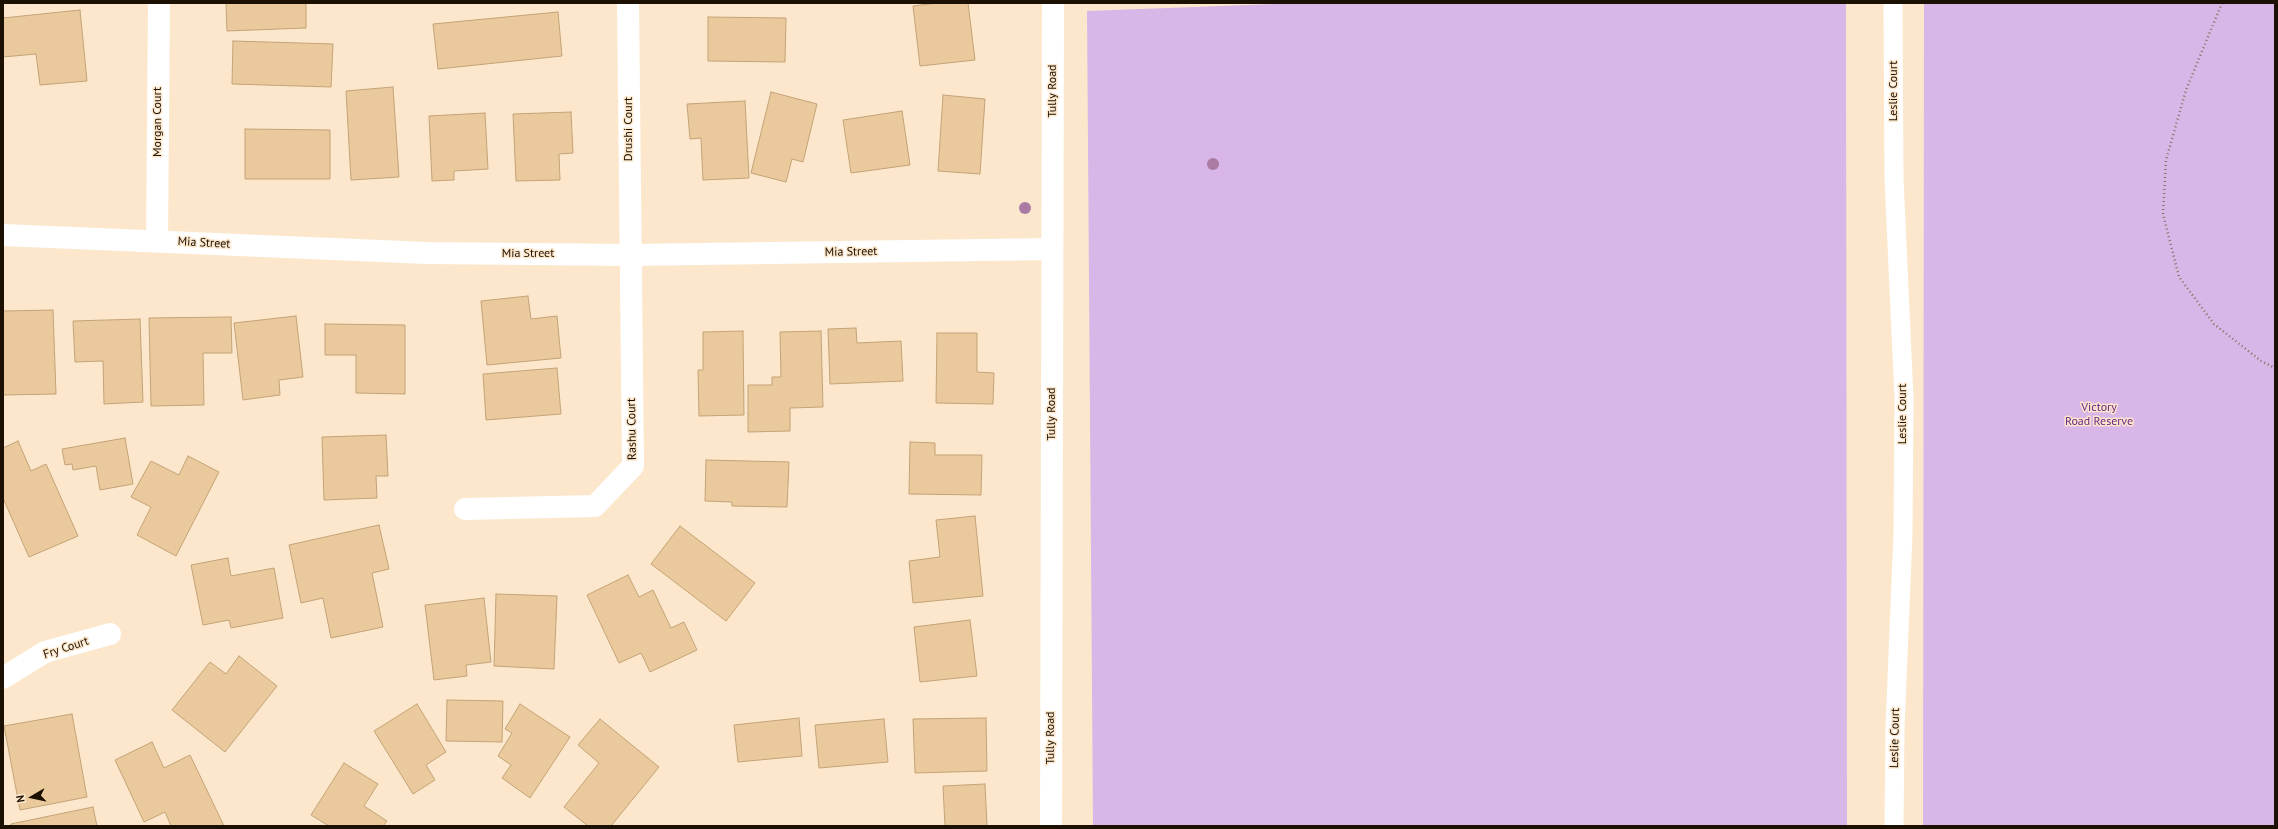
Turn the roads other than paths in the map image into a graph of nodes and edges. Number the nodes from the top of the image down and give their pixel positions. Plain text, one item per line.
1 (159, 3) edge
2 (628, 3) edge
3 (1053, 3) edge
4 (1893, 3) edge
5 (3, 235) edge
6 (157, 241) junction
7 (1052, 250) junction
8 (630, 255) junction
9 (465, 509) dead end
10 (110, 634) dead end
11 (3, 678) edge
12 (1051, 826) edge
13 (1894, 826) edge

1 - 6 street, Morgan Court
2 - 8 street, Drushi Court
3 - 7 street, Tully Road
4 - 13 lane, Leslie Court
5 - 6 street, Mia Street
6 - 8 street, Mia Street
7 - 8 street, Mia Street
7 - 12 street, Tully Road
8 - 9 street, Rashu Court
10 - 11 street, Fry Court

